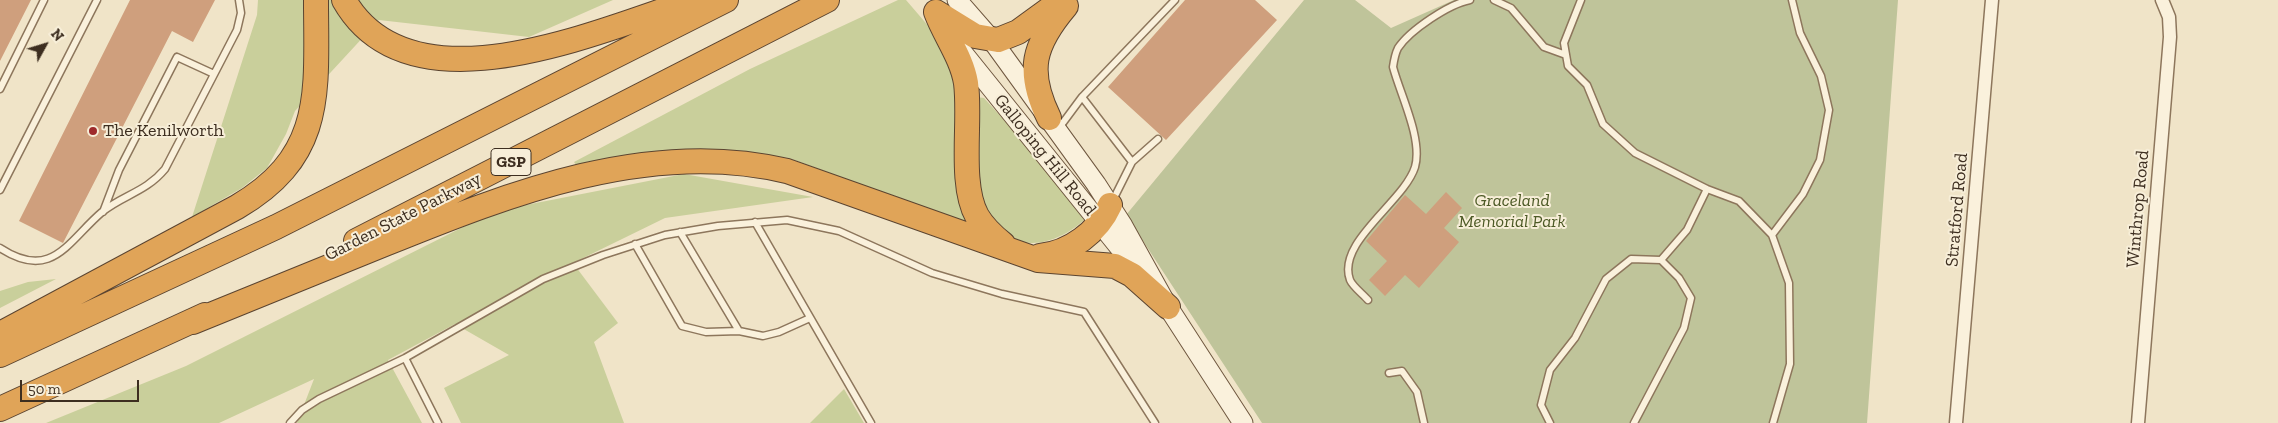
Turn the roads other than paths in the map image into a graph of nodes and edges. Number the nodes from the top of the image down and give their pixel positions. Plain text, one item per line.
1 (44, 0) edge
2 (97, 0) edge
3 (239, 0) edge
4 (316, 0) edge
5 (344, 0) edge
6 (694, 0) edge
7 (726, 0) edge
8 (827, 0) edge
9 (1062, 0) edge
10 (1071, 0) edge
11 (1175, 0) edge
12 (1470, 0) edge
13 (1494, 0) edge
14 (1581, 0) edge
15 (1792, 0) edge
16 (1992, 0) edge
17 (2162, 0) edge
18 (958, 2) edge
19 (931, 6) edge
20 (991, 40) junction
21 (1566, 56) junction
22 (214, 74) junction
23 (0, 89) edge
24 (1082, 97) junction
25 (1053, 124) junction
26 (1158, 139) dead end
27 (1132, 162) junction
28 (1707, 189) junction
29 (0, 190) edge
30 (103, 212) junction
31 (1105, 214) junction
32 (755, 222) junction
33 (680, 232) junction
34 (1772, 235) junction
35 (635, 244) junction
36 (0, 248) edge
37 (1018, 254) junction
38 (1661, 260) junction
39 (1368, 300) dead end
40 (1168, 308) junction
41 (810, 318) junction
42 (193, 322) junction
43 (739, 330) junction
44 (0, 334) edge
45 (0, 355) edge
46 (405, 358) junction
47 (1389, 373) dead end
48 (0, 409) edge
49 (290, 423) edge
50 (438, 423) edge
51 (871, 423) edge
52 (1156, 423) edge
53 (1243, 423) edge
54 (1424, 423) edge
55 (1550, 423) edge
56 (1634, 423) edge
57 (1773, 423) edge
58 (1956, 423) edge
59 (2138, 423) edge

1 - 23 lane
2 - 29 lane
3 - 22 lane
4 - 44 highway
5 - 6 highway
7 - 45 highway, GSP
8 - 42 highway, Garden State Parkway / GSP
9 - 20 highway
10 - 25 highway
11 - 24 lane
12 - 39 lane
13 - 21 lane
14 - 21 lane
15 - 34 lane
16 - 58 street, Stratford Road
17 - 59 street, Winthrop Road
18 - 20 main road, Galloping Hill Road
19 - 20 highway
19 - 31 main road, Galloping Hill Road
19 - 37 highway
20 - 25 main road, Galloping Hill Road
21 - 28 lane
22 - 30 lane
22 - 30 lane
24 - 25 lane
24 - 27 lane
25 - 31 main road, Galloping Hill Road
26 - 27 lane
27 - 31 lane
28 - 34 lane
28 - 38 lane
30 - 36 lane
31 - 37 highway
31 - 40 main road, Galloping Hill Road
32 - 33 lane
32 - 41 lane
32 - 52 lane
33 - 35 lane
33 - 43 lane
34 - 57 lane
35 - 43 lane
35 - 46 lane
37 - 40 highway
37 - 42 highway
38 - 55 lane
38 - 56 lane
40 - 53 main road, Galloping Hill Road
41 - 43 lane
41 - 51 lane
42 - 48 highway, Garden State Parkway / GSP
46 - 49 lane
46 - 50 lane
47 - 54 lane

